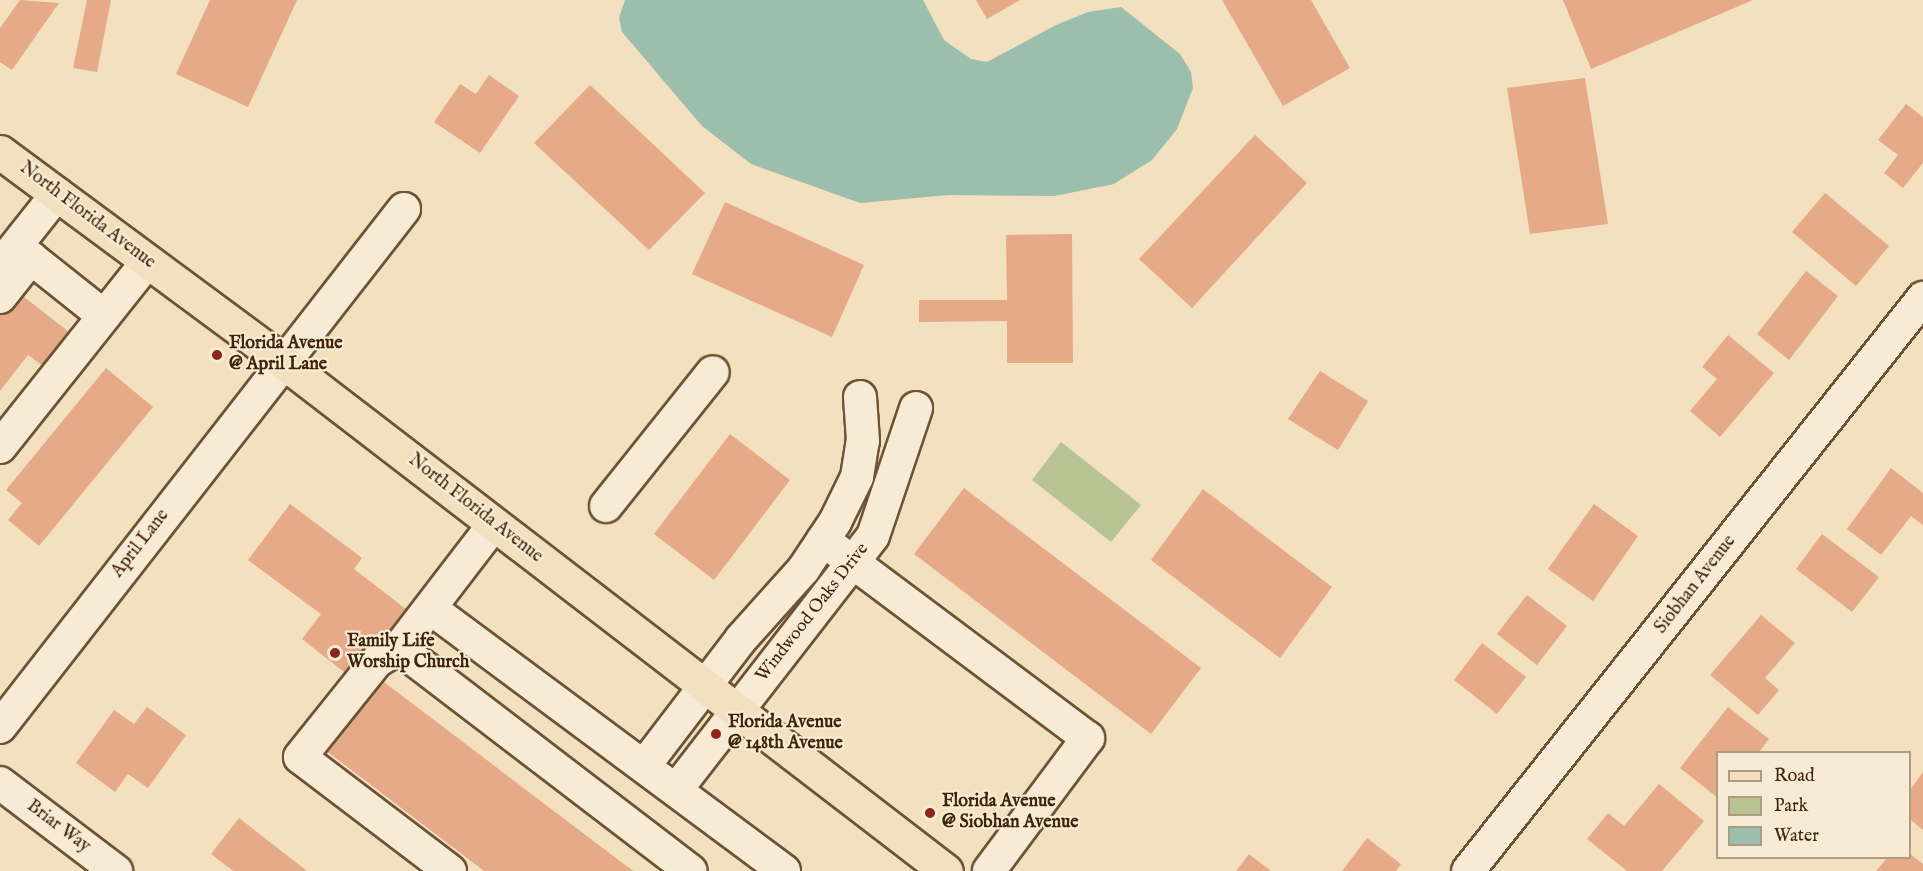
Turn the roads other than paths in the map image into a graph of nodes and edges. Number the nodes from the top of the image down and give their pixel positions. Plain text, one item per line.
1 (0, 152) edge
2 (57, 194) junction
3 (404, 209) dead end
4 (147, 262) junction
5 (0, 266) edge
6 (0, 297) edge
7 (1923, 298) edge
8 (104, 316) junction
9 (282, 362) junction
10 (712, 372) dead end
11 (860, 398) dead end
12 (916, 408) dead end
13 (0, 447) edge
14 (606, 506) dead end
15 (494, 524) junction
16 (823, 540) junction
17 (852, 562) junction
18 (430, 608) junction
19 (399, 648) junction
20 (705, 686) junction
21 (737, 711) junction
22 (0, 727) edge
23 (644, 766) junction
24 (0, 783) edge
25 (676, 790) junction
26 (116, 871) edge
27 (450, 871) edge
28 (691, 871) edge
29 (784, 871) edge
30 (946, 871) edge
31 (989, 871) edge
32 (1468, 871) edge

1 - 2 main road, North Florida Avenue
2 - 4 main road, North Florida Avenue
2 - 5 street
3 - 9 street, April Lane
4 - 8 street
4 - 9 main road, North Florida Avenue
6 - 8 street
7 - 32 street, Siobhan Avenue
8 - 13 street
9 - 15 main road, North Florida Avenue
9 - 22 street, April Lane
10 - 14 street
11 - 16 street, Windwood Oaks Drive
12 - 17 street, Windwood Oaks Drive
15 - 18 street
15 - 20 main road, North Florida Avenue
16 - 17 street
16 - 20 street, Windwood Oaks Drive
17 - 21 street, Windwood Oaks Drive
17 - 31 street
18 - 19 street
18 - 23 street
19 - 27 street
19 - 28 street
20 - 21 main road, North Florida Avenue
20 - 23 street, Windwood Oaks Drive
21 - 25 street, Windwood Oaks Drive
21 - 30 main road, North Florida Avenue
23 - 25 street
24 - 26 street, Briar Way
25 - 29 street

